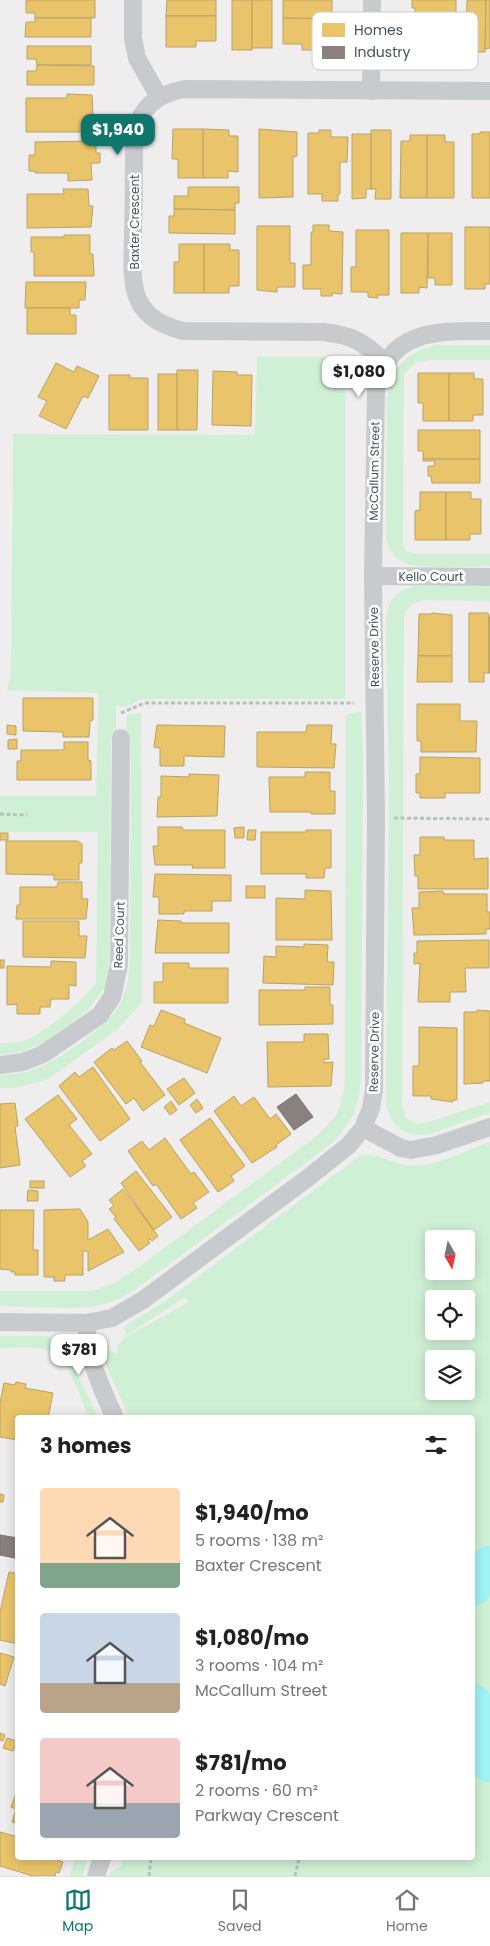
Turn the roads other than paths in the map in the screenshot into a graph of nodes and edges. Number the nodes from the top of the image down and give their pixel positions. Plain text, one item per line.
1 (133, 0) edge
2 (371, 70) edge
3 (371, 91) junction
4 (490, 91) edge
5 (159, 97) junction
6 (490, 331) edge
7 (385, 362) junction
8 (373, 576) junction
9 (490, 577) edge
10 (121, 738) dead end
11 (0, 1065) edge
12 (363, 1128) junction
13 (490, 1128) edge
14 (0, 1322) edge
15 (86, 1323) junction
16 (114, 1415) edge
17 (101, 1860) edge
18 (96, 1876) edge

1 - 5 street
2 - 3 street
3 - 4 street, Baxter Crescent
3 - 5 street, Baxter Crescent
5 - 7 street, Baxter Crescent
6 - 7 street, McCallum Street
7 - 8 street, McCallum Street
8 - 9 street, Kello Court
8 - 12 street, Reserve Drive
10 - 11 street, Reed Court
12 - 13 street
12 - 15 street, Reserve Drive
14 - 15 street, Reserve Drive
15 - 16 street
17 - 18 street

